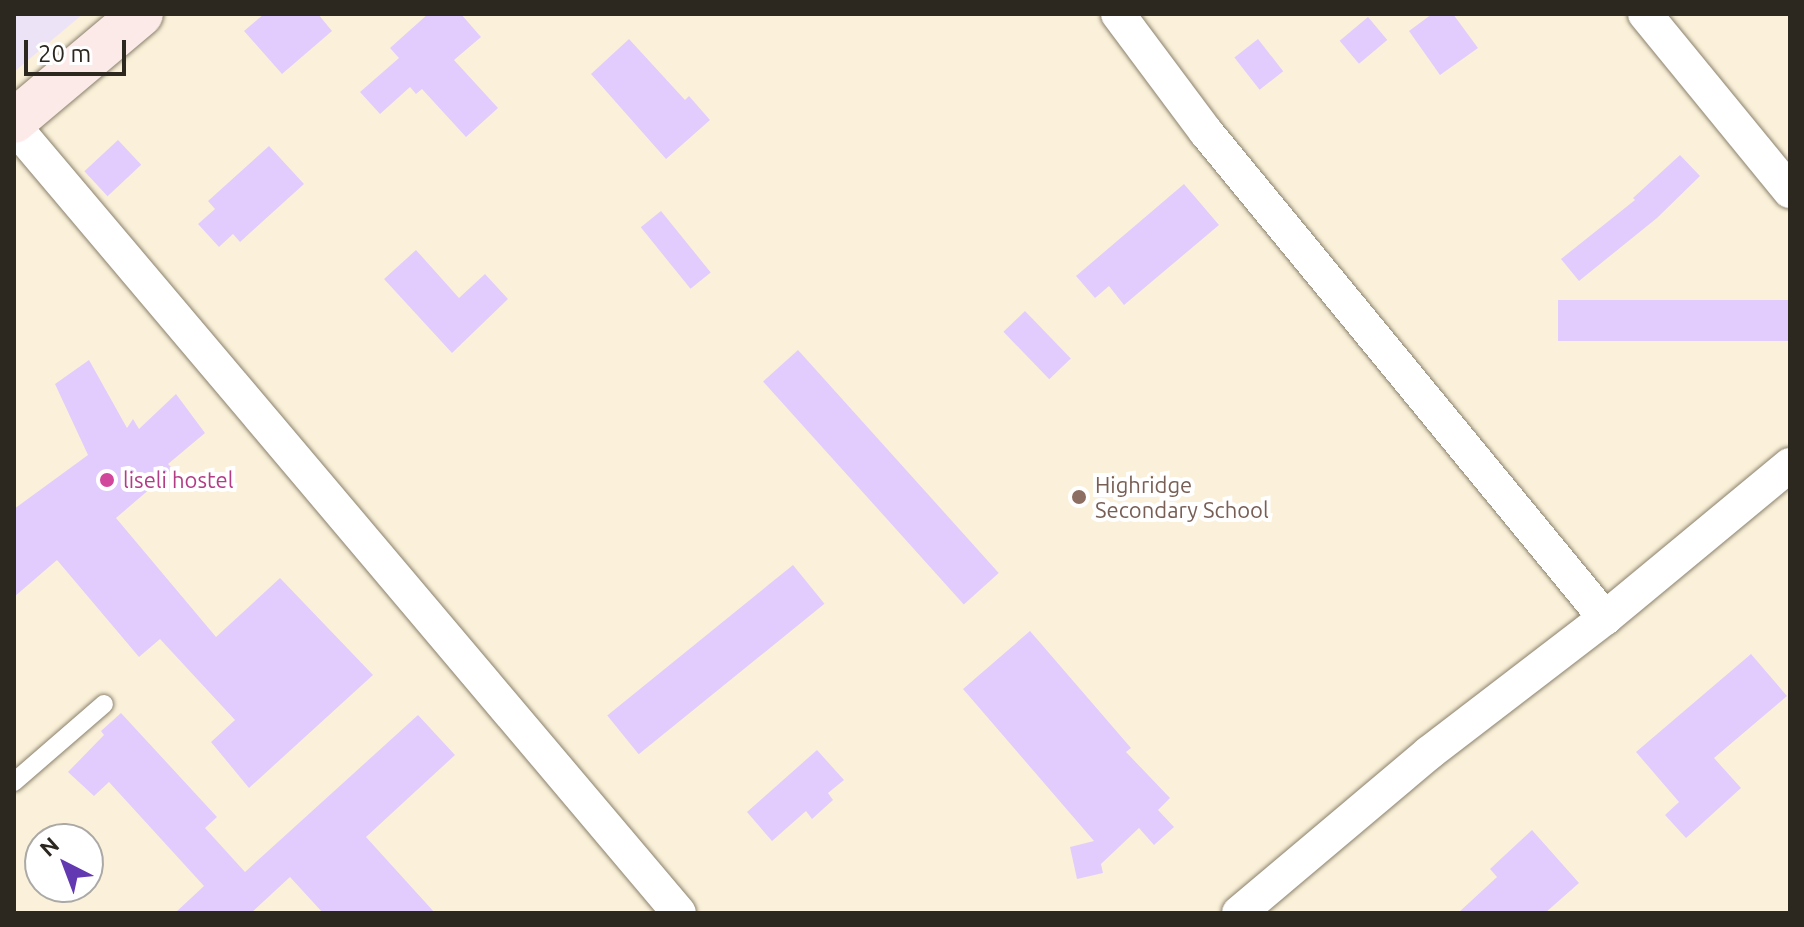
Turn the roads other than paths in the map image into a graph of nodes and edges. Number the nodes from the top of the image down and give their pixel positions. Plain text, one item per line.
1 (141, 14) edge
2 (1118, 14) edge
3 (1645, 14) edge
4 (14, 124) edge
5 (1790, 191) edge
6 (1790, 465) edge
7 (1605, 618) junction
8 (104, 704) dead end
9 (14, 782) edge
10 (679, 913) edge
11 (1239, 913) edge

1 - 4 street
2 - 7 street
3 - 5 street
4 - 10 street
6 - 7 street
7 - 11 street
8 - 9 lane

